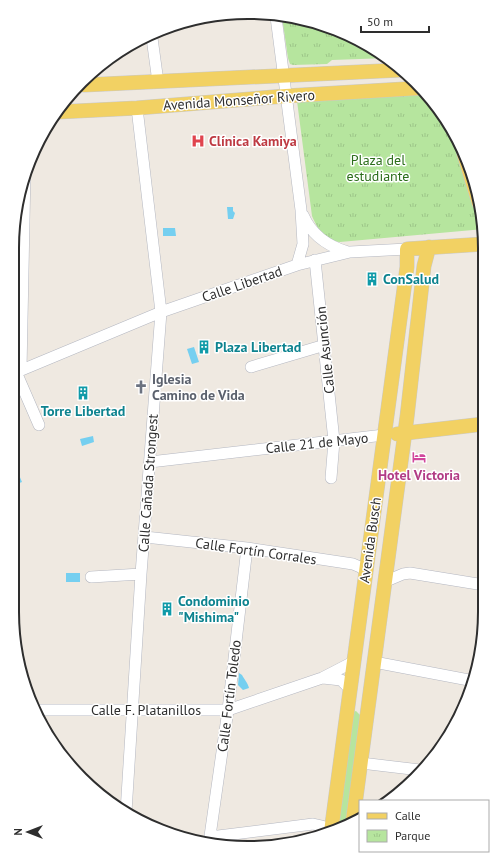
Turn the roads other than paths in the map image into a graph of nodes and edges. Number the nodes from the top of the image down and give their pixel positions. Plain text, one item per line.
1 (277, 21) edge
2 (152, 40) edge
3 (393, 70) edge
4 (283, 76) junction
5 (261, 78) junction
6 (158, 82) junction
7 (87, 85) edge
8 (413, 88) edge
9 (286, 96) junction
10 (262, 97) junction
11 (137, 108) junction
12 (64, 112) edge
13 (24, 202) edge
14 (301, 210) junction
15 (478, 244) edge
16 (429, 247) junction
17 (407, 249) junction
18 (350, 252) junction
19 (315, 260) junction
20 (297, 265) junction
21 (424, 266) junction
22 (407, 267) junction
23 (19, 305) edge
24 (161, 312) junction
25 (324, 345) junction
26 (251, 367) dead end
27 (19, 371) edge
28 (19, 379) edge
29 (387, 416) junction
30 (407, 417) junction
31 (39, 425) dead end
32 (478, 425) edge
33 (404, 434) junction
34 (384, 436) junction
35 (334, 441) junction
36 (150, 462) junction
37 (331, 478) dead end
38 (145, 537) junction
39 (247, 548) junction
40 (366, 571) junction
41 (141, 574) junction
42 (91, 577) dead end
43 (384, 582) junction
44 (478, 584) edge
45 (357, 639) junction
46 (377, 639) junction
47 (353, 660) junction
48 (374, 662) junction
49 (322, 678) junction
50 (468, 679) edge
51 (370, 687) junction
52 (350, 689) junction
53 (347, 709) junction
54 (42, 710) edge
55 (228, 710) junction
56 (133, 711) junction
57 (367, 714) junction
58 (360, 763) junction
59 (415, 769) edge
60 (126, 805) edge
61 (354, 815) edge
62 (332, 825) edge
63 (325, 828) edge
64 (209, 838) edge
65 (217, 839) edge

1 - 4 street
2 - 6 street
3 - 4 main road, Avenida Monseñor Rivero
4 - 5 main road, Avenida Monseñor Rivero
4 - 9 street
5 - 6 main road, Avenida Monseñor Rivero
5 - 10 main road
6 - 7 main road, Avenida Monseñor Rivero
8 - 9 main road, Avenida Monseñor Rivero
9 - 10 main road, Avenida Monseñor Rivero
9 - 14 street
10 - 11 main road, Avenida Monseñor Rivero
11 - 12 main road, Avenida Monseñor Rivero
11 - 24 street, Calle Cañada Strongest
13 - 23 street
14 - 18 street
14 - 20 street
15 - 16 main road, Calle Libertad
16 - 17 main road, Calle Libertad
16 - 21 main road, Avenida Busch
17 - 18 street, Calle Libertad
17 - 22 main road, Avenida Busch
18 - 19 street, Calle Libertad
19 - 20 street, Calle Libertad
19 - 25 street, Calle Asunción
20 - 24 street, Calle Libertad
21 - 22 main road
21 - 30 main road, Avenida Busch
22 - 29 main road, Avenida Busch
24 - 27 street, Calle Libertad
24 - 36 street, Calle Cañada Strongest
25 - 26 street
25 - 35 street, Calle Asunción
28 - 31 street
29 - 30 main road
29 - 34 main road, Avenida Busch
30 - 33 main road, Avenida Busch
32 - 33 main road, Calle 21 de Mayo
33 - 34 main road, Calle 21 de Mayo
33 - 43 main road, Avenida Busch
34 - 35 street, Calle 21 de Mayo
34 - 40 main road, Avenida Busch
35 - 36 street, Calle 21 de Mayo
35 - 37 street, Calle Asunción
36 - 38 street, Calle Cañada Strongest
38 - 39 street, Calle Fortín Corrales
38 - 41 street, Calle Cañada Strongest
39 - 40 street, Calle Fortín Corrales
39 - 55 street, Calle Fortín Toledo
40 - 45 main road, Avenida Busch
41 - 42 street
41 - 56 street, Calle Cañada Strongest
43 - 44 street
43 - 46 main road, Avenida Busch
45 - 46 main road
45 - 47 main road, Avenida Busch
46 - 48 main road, Avenida Busch
47 - 48 main road
47 - 49 street, Calle F. Platanillos
47 - 52 main road, Avenida Busch
48 - 50 street
48 - 51 main road, Avenida Busch
49 - 52 street, Calle F. Platanillos
49 - 55 street, Calle F. Platanillos
51 - 52 main road
51 - 57 main road, Avenida Busch
52 - 53 main road, Avenida Busch
53 - 57 main road
53 - 62 main road, Avenida Busch
54 - 56 street, Calle F. Platanillos
55 - 56 street, Calle F. Platanillos
55 - 64 street, Calle Fortín Toledo
56 - 60 street, Calle Cañada Strongest
57 - 58 main road, Avenida Busch
58 - 59 street
58 - 61 main road, Avenida Busch
63 - 65 street

